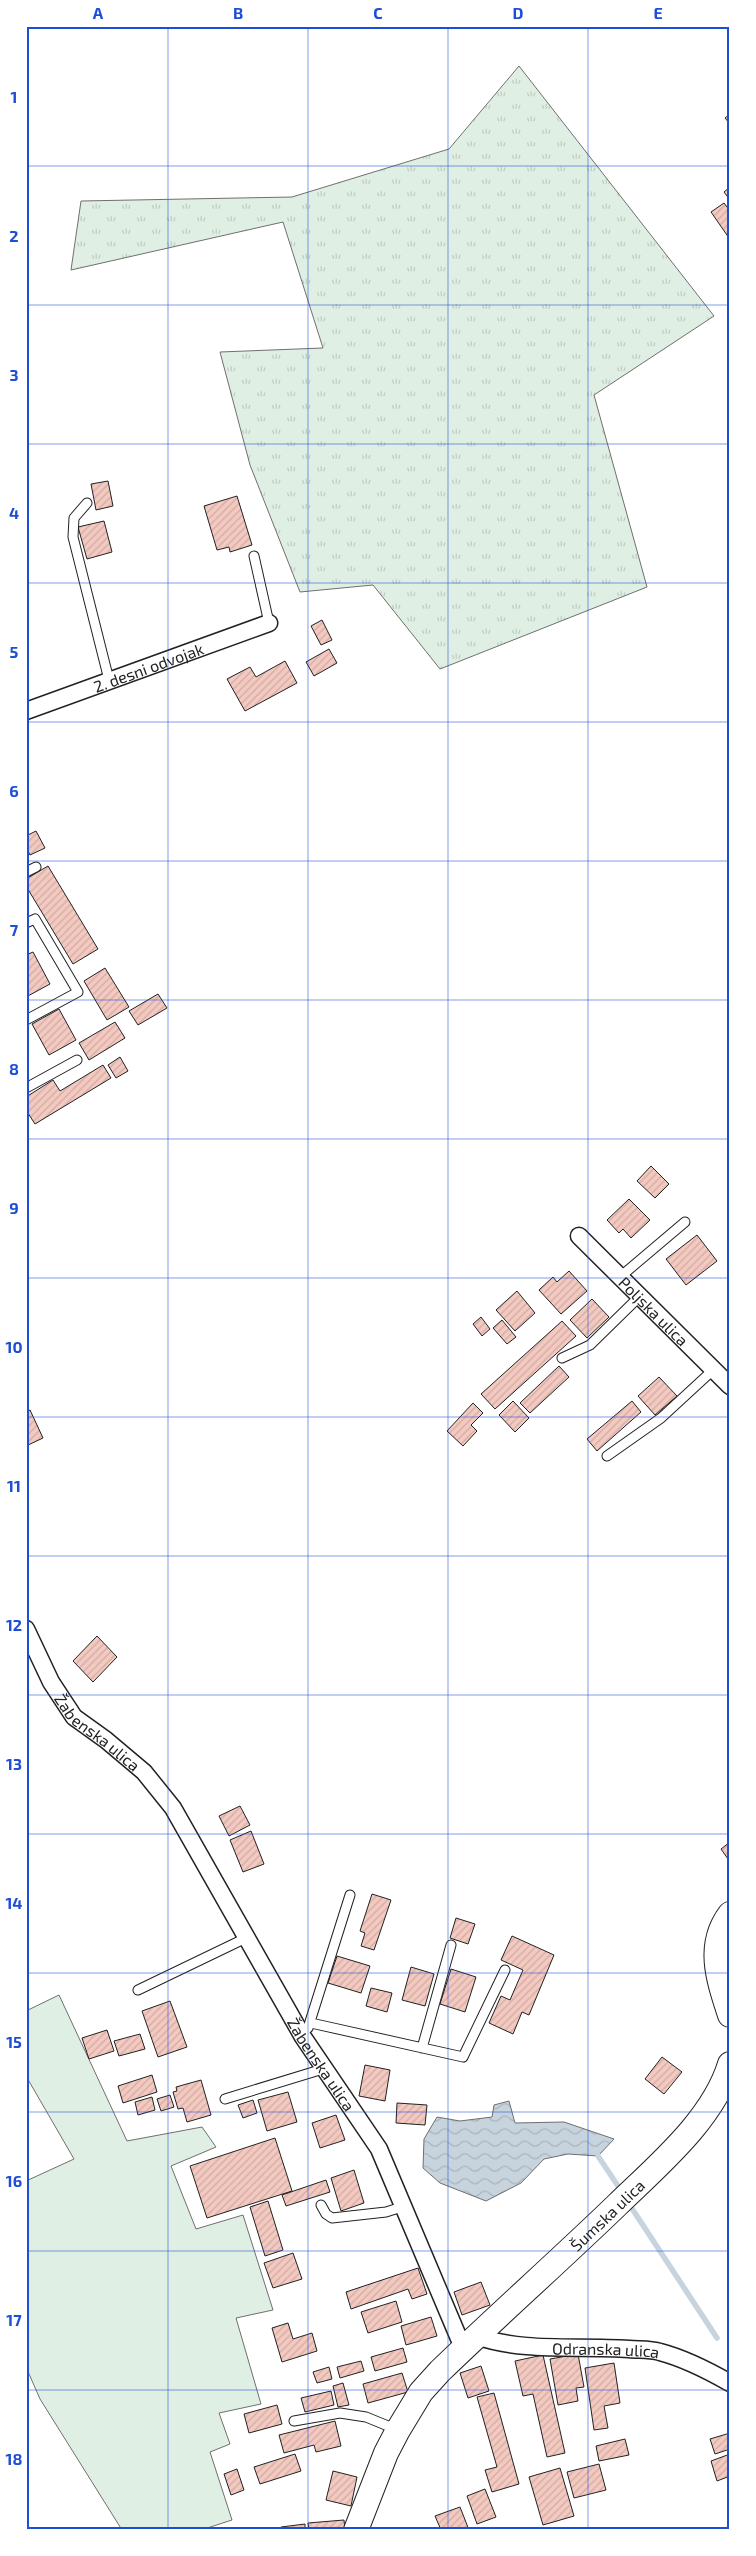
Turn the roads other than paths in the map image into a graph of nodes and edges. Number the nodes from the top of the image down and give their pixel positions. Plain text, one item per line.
1 (87, 503) dead end
2 (254, 556) dead end
3 (269, 622) joint
4 (109, 680) junction
5 (26, 711) edge
6 (36, 867) dead end
7 (26, 872) edge
8 (26, 923) edge
9 (26, 1020) edge
10 (77, 1060) dead end
11 (26, 1088) edge
12 (685, 1222) dead end
13 (579, 1236) dead end
14 (620, 1278) junction
15 (639, 1297) junction
16 (562, 1358) dead end
17 (712, 1371) junction
18 (730, 1386) edge
19 (607, 1456) dead end
20 (26, 1629) edge
21 (350, 1895) dead end
22 (730, 1914) edge
23 (246, 1938) junction
24 (451, 1945) dead end
25 (505, 1970) dead end
26 (138, 1990) dead end
27 (730, 2015) edge
28 (307, 2030) junction
29 (422, 2048) junction
30 (730, 2064) edge
31 (323, 2069) junction
32 (225, 2099) dead end
33 (321, 2205) dead end
34 (405, 2206) junction
35 (470, 2342) junction
36 (730, 2383) edge
37 (294, 2421) dead end
38 (398, 2430) junction
39 (356, 2530) edge

1 - 4 lane
2 - 3 lane
3 - 4 street, 2. desni odvojak
4 - 5 street, 2. desni odvojak
6 - 7 lane
8 - 9 lane
10 - 11 lane
12 - 14 lane
13 - 14 street, Poljska ulica
14 - 15 street, Poljska ulica
15 - 16 lane
15 - 17 street, Poljska ulica
17 - 18 street, Poljska ulica
17 - 19 lane
20 - 23 street, Žabenska ulica
21 - 28 lane
22 - 27 street
23 - 26 lane
23 - 28 street, Žabenska ulica
24 - 29 lane
25 - 29 lane
28 - 29 lane
28 - 31 street, Žabenska ulica
30 - 35 street, Šumska ulica
31 - 32 lane
31 - 34 street, Žabenska ulica
33 - 34 lane
34 - 35 street, Žabenska ulica
35 - 36 street, Odranska ulica
35 - 38 street
37 - 38 lane
38 - 39 street

